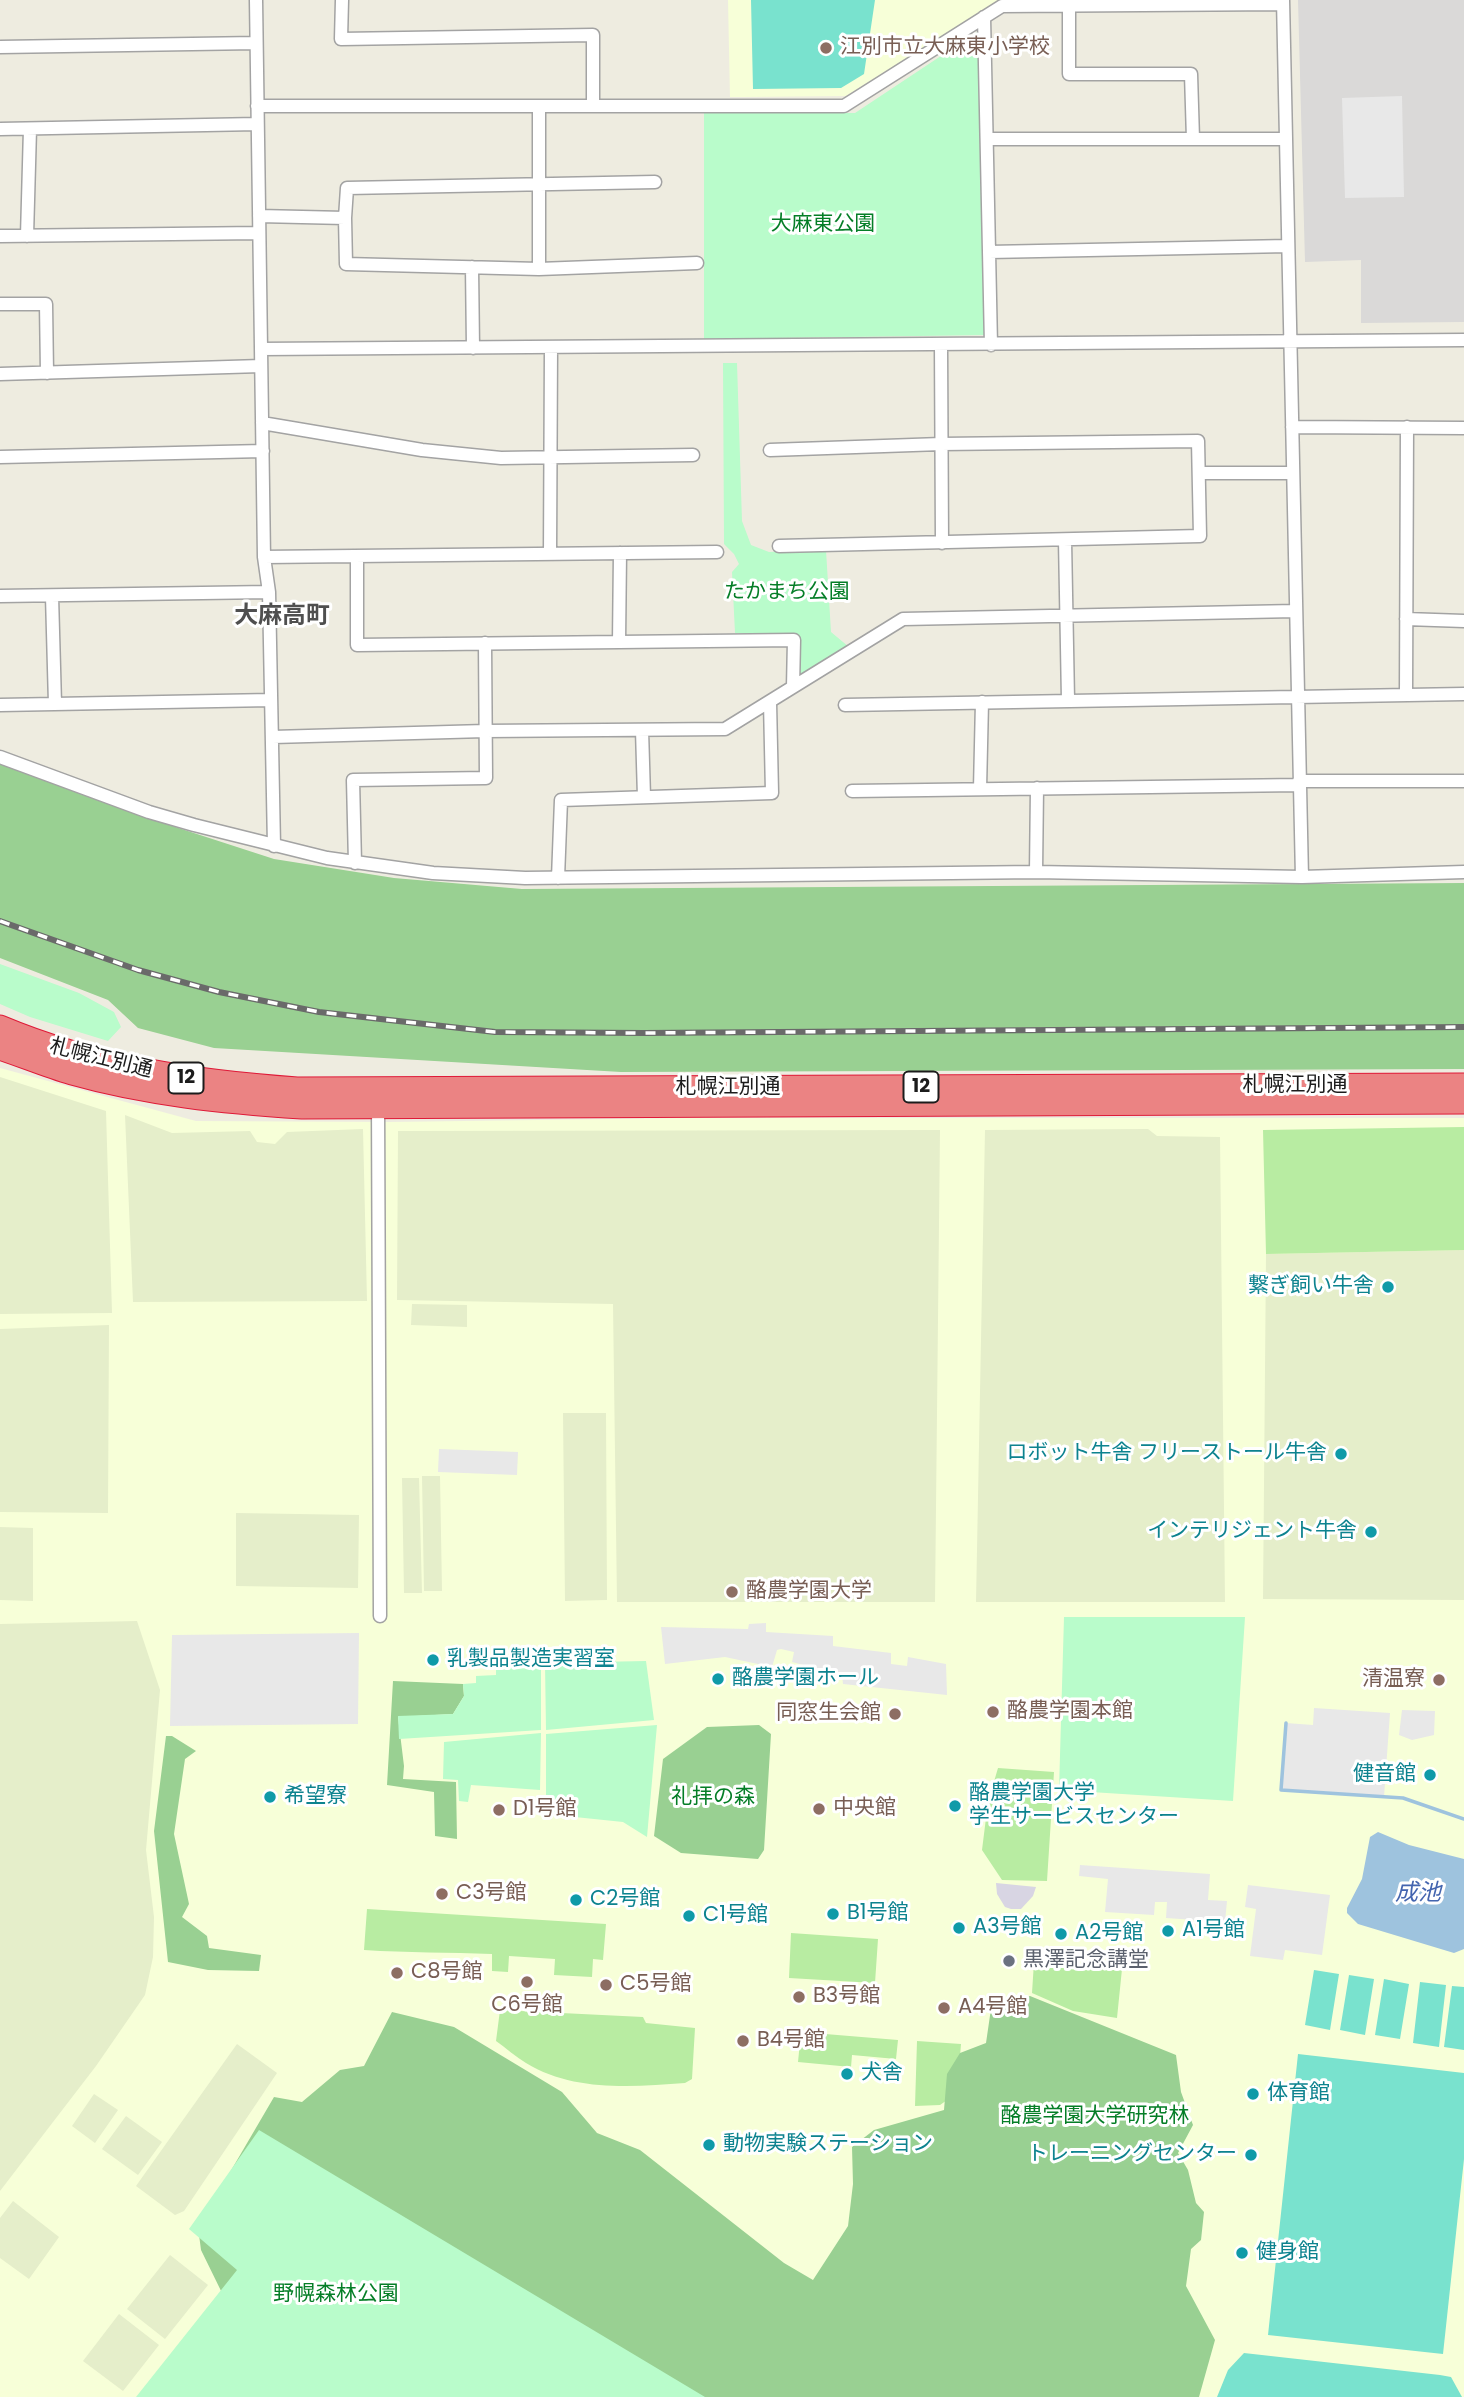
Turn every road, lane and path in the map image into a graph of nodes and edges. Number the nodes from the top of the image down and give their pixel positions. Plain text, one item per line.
1 (256, 0) edge
2 (342, 0) edge
3 (1175, 2) edge
4 (1283, 2) edge
5 (1036, 3) edge
6 (1104, 3) edge
7 (1069, 5) junction
8 (984, 17) junction
9 (256, 43) junction
10 (0, 47) edge
11 (257, 106) junction
12 (539, 106) junction
13 (593, 106) junction
14 (257, 124) junction
15 (0, 129) edge
16 (30, 129) junction
17 (987, 139) junction
18 (1193, 139) junction
19 (1286, 139) junction
20 (655, 182) dead end
21 (541, 184) junction
22 (259, 216) junction
23 (345, 218) junction
24 (259, 233) junction
25 (0, 236) edge
26 (27, 236) junction
27 (1288, 246) junction
28 (989, 252) junction
29 (697, 263) dead end
30 (472, 267) junction
31 (539, 269) junction
32 (0, 304) edge
33 (1464, 340) edge
34 (1290, 343) junction
35 (941, 345) junction
36 (991, 345) junction
37 (551, 347) junction
38 (473, 348) junction
39 (261, 349) junction
40 (261, 366) junction
41 (47, 373) junction
42 (0, 374) edge
43 (262, 423) junction
44 (1292, 427) junction
45 (1408, 427) junction
46 (1464, 428) edge
47 (941, 444) junction
48 (770, 450) dead end
49 (263, 451) junction
50 (693, 455) dead end
51 (550, 456) junction
52 (0, 457) edge
53 (1199, 473) junction
54 (1293, 473) junction
55 (1065, 540) junction
56 (942, 543) junction
57 (779, 546) dead end
58 (717, 552) dead end
59 (620, 553) junction
60 (550, 554) junction
61 (357, 556) junction
62 (264, 557) junction
63 (269, 592) junction
64 (0, 596) edge
65 (52, 596) junction
66 (1295, 611) junction
67 (1066, 616) junction
68 (1406, 620) junction
69 (1464, 621) edge
70 (619, 642) junction
71 (485, 643) junction
72 (793, 687) junction
73 (1406, 694) junction
74 (1464, 694) edge
75 (1297, 695) junction
76 (271, 700) junction
77 (1068, 700) junction
78 (770, 702) junction
79 (982, 702) junction
80 (55, 704) junction
81 (0, 705) edge
82 (845, 705) dead end
83 (642, 730) junction
84 (485, 731) junction
85 (273, 737) junction
86 (0, 757) edge
87 (1464, 781) edge
88 (1299, 783) junction
89 (1037, 788) junction
90 (980, 789) junction
91 (852, 791) dead end
92 (644, 797) junction
93 (274, 846) junction
94 (355, 863) junction
95 (1037, 872) junction
96 (1464, 872) edge
97 (1302, 877) junction
98 (558, 878) junction
99 (0, 1027) edge
100 (0, 1048) edge
101 (1464, 1085) edge
102 (378, 1098) junction
103 (1464, 1102) edge
104 (380, 1615) dead end

1 - 9 street
2 - 13 street
3 - 4 street
3 - 6 street
4 - 19 street
5 - 7 street
5 - 8 street
6 - 7 street
7 - 18 street
8 - 13 street
8 - 17 street
9 - 10 street
9 - 11 street
11 - 12 street
11 - 14 street
12 - 13 street
12 - 21 street
14 - 16 street
14 - 22 street
15 - 16 street
16 - 26 street
17 - 18 street
17 - 28 street
18 - 19 street
19 - 27 street
20 - 21 street
21 - 23 street
21 - 31 street
22 - 23 street
22 - 24 street
23 - 30 street
24 - 26 street
24 - 39 street
25 - 26 street
27 - 28 street
27 - 34 street
28 - 36 street
29 - 31 street
30 - 31 street
30 - 38 street
32 - 41 street
33 - 34 street
34 - 36 street
34 - 44 street
35 - 36 street
35 - 37 street
35 - 47 street
37 - 38 street
37 - 51 street
38 - 39 street
39 - 40 street
40 - 41 street
40 - 43 street
41 - 42 street
43 - 49 street
43 - 51 street
44 - 45 street
44 - 54 street
45 - 46 street
45 - 68 street
47 - 48 street
47 - 53 street
47 - 56 street
49 - 52 street
49 - 62 street
50 - 51 street
51 - 60 street
53 - 54 street
53 - 55 street
54 - 66 street
55 - 56 street
55 - 67 street
56 - 57 street
58 - 59 street
59 - 60 street
59 - 70 street
60 - 61 street
61 - 62 street
61 - 71 street
62 - 63 street
63 - 65 street
63 - 76 street
64 - 65 street
65 - 80 street
66 - 67 street
66 - 75 street
67 - 72 street
67 - 77 street
68 - 69 street
68 - 73 street
70 - 71 street
70 - 72 street
71 - 84 street
72 - 78 street
73 - 74 street
73 - 75 street
75 - 77 street
75 - 88 street
76 - 80 street
76 - 85 street
77 - 79 street
78 - 83 street
78 - 92 street
79 - 82 street
79 - 90 street
80 - 81 street
83 - 84 street
83 - 92 street
84 - 85 street
84 - 94 street
85 - 93 street
86 - 93 street
87 - 88 street
88 - 89 street
88 - 97 street
89 - 90 street
89 - 95 street
90 - 91 street
92 - 98 street
93 - 94 street
94 - 98 street
95 - 97 street
95 - 98 street
96 - 97 street
99 - 102 highway, 札幌江別通 / 12
100 - 102 highway, 札幌江別通 / 12
101 - 102 highway, 札幌江別通 / 12
102 - 103 highway, 札幌江別通 / 12
102 - 104 street

